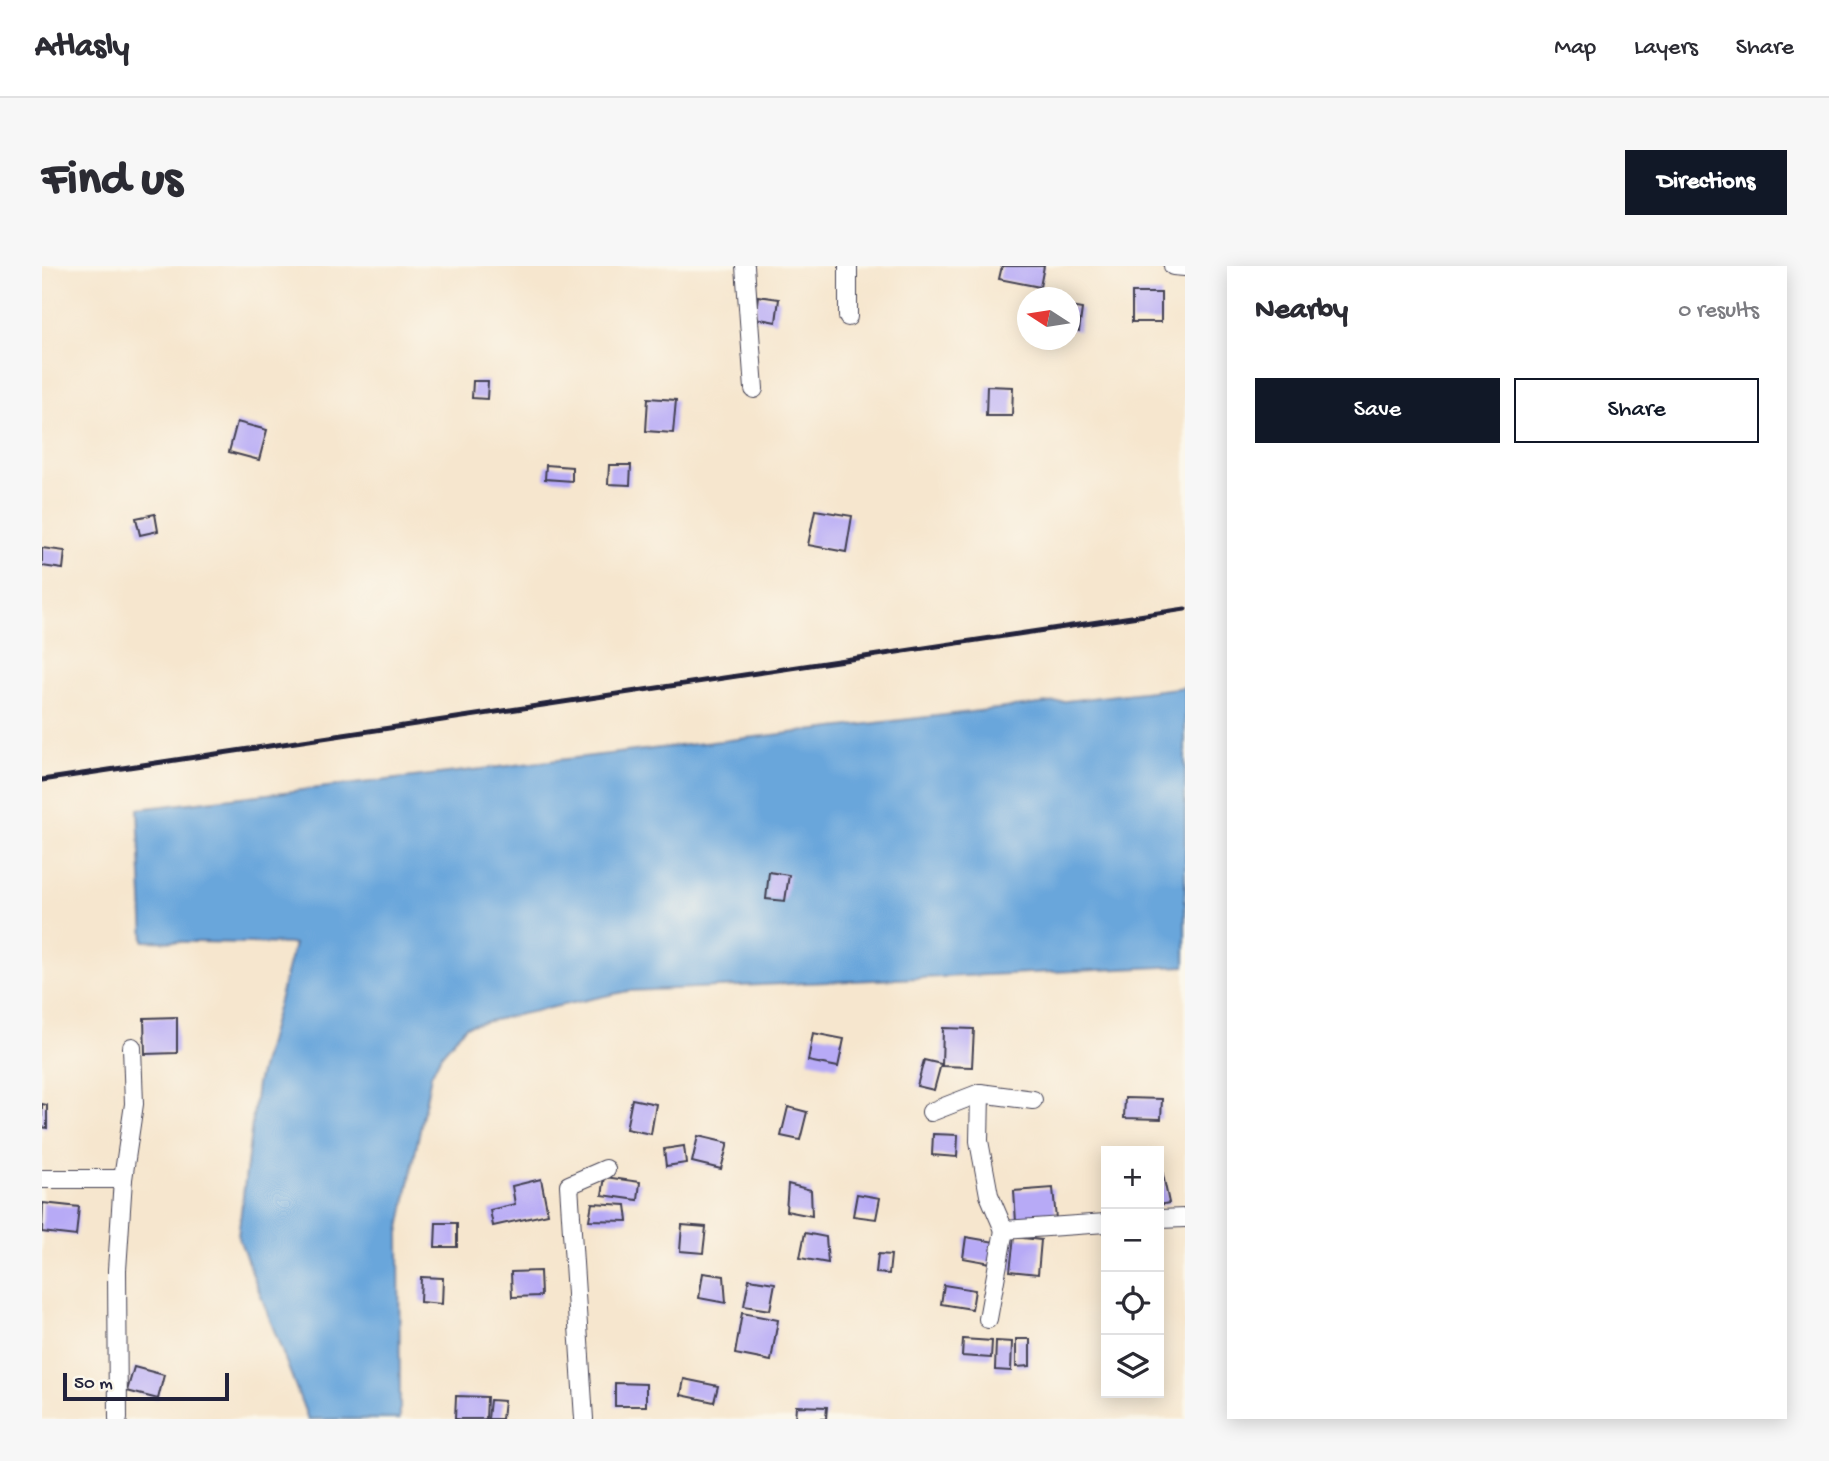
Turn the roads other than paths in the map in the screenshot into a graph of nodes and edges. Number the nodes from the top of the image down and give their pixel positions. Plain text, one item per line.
1 (746, 266) edge
2 (848, 266) edge
3 (1173, 266) edge
4 (1185, 267) edge
5 (848, 317) dead end
6 (754, 389) dead end
7 (132, 1047) dead end
8 (980, 1093) junction
9 (1034, 1100) dead end
10 (931, 1112) dead end
11 (606, 1169) dead end
12 (42, 1179) edge
13 (123, 1180) junction
14 (1185, 1218) edge
15 (1164, 1219) edge
16 (1101, 1223) edge
17 (1004, 1230) junction
18 (988, 1319) dead end
19 (118, 1419) edge
20 (584, 1419) edge

1 - 6 street
2 - 5 street
3 - 4 street
7 - 13 street
8 - 9 street
8 - 10 street
8 - 17 street
11 - 20 street
12 - 13 street
13 - 19 street
14 - 15 street
16 - 17 street
17 - 18 street

